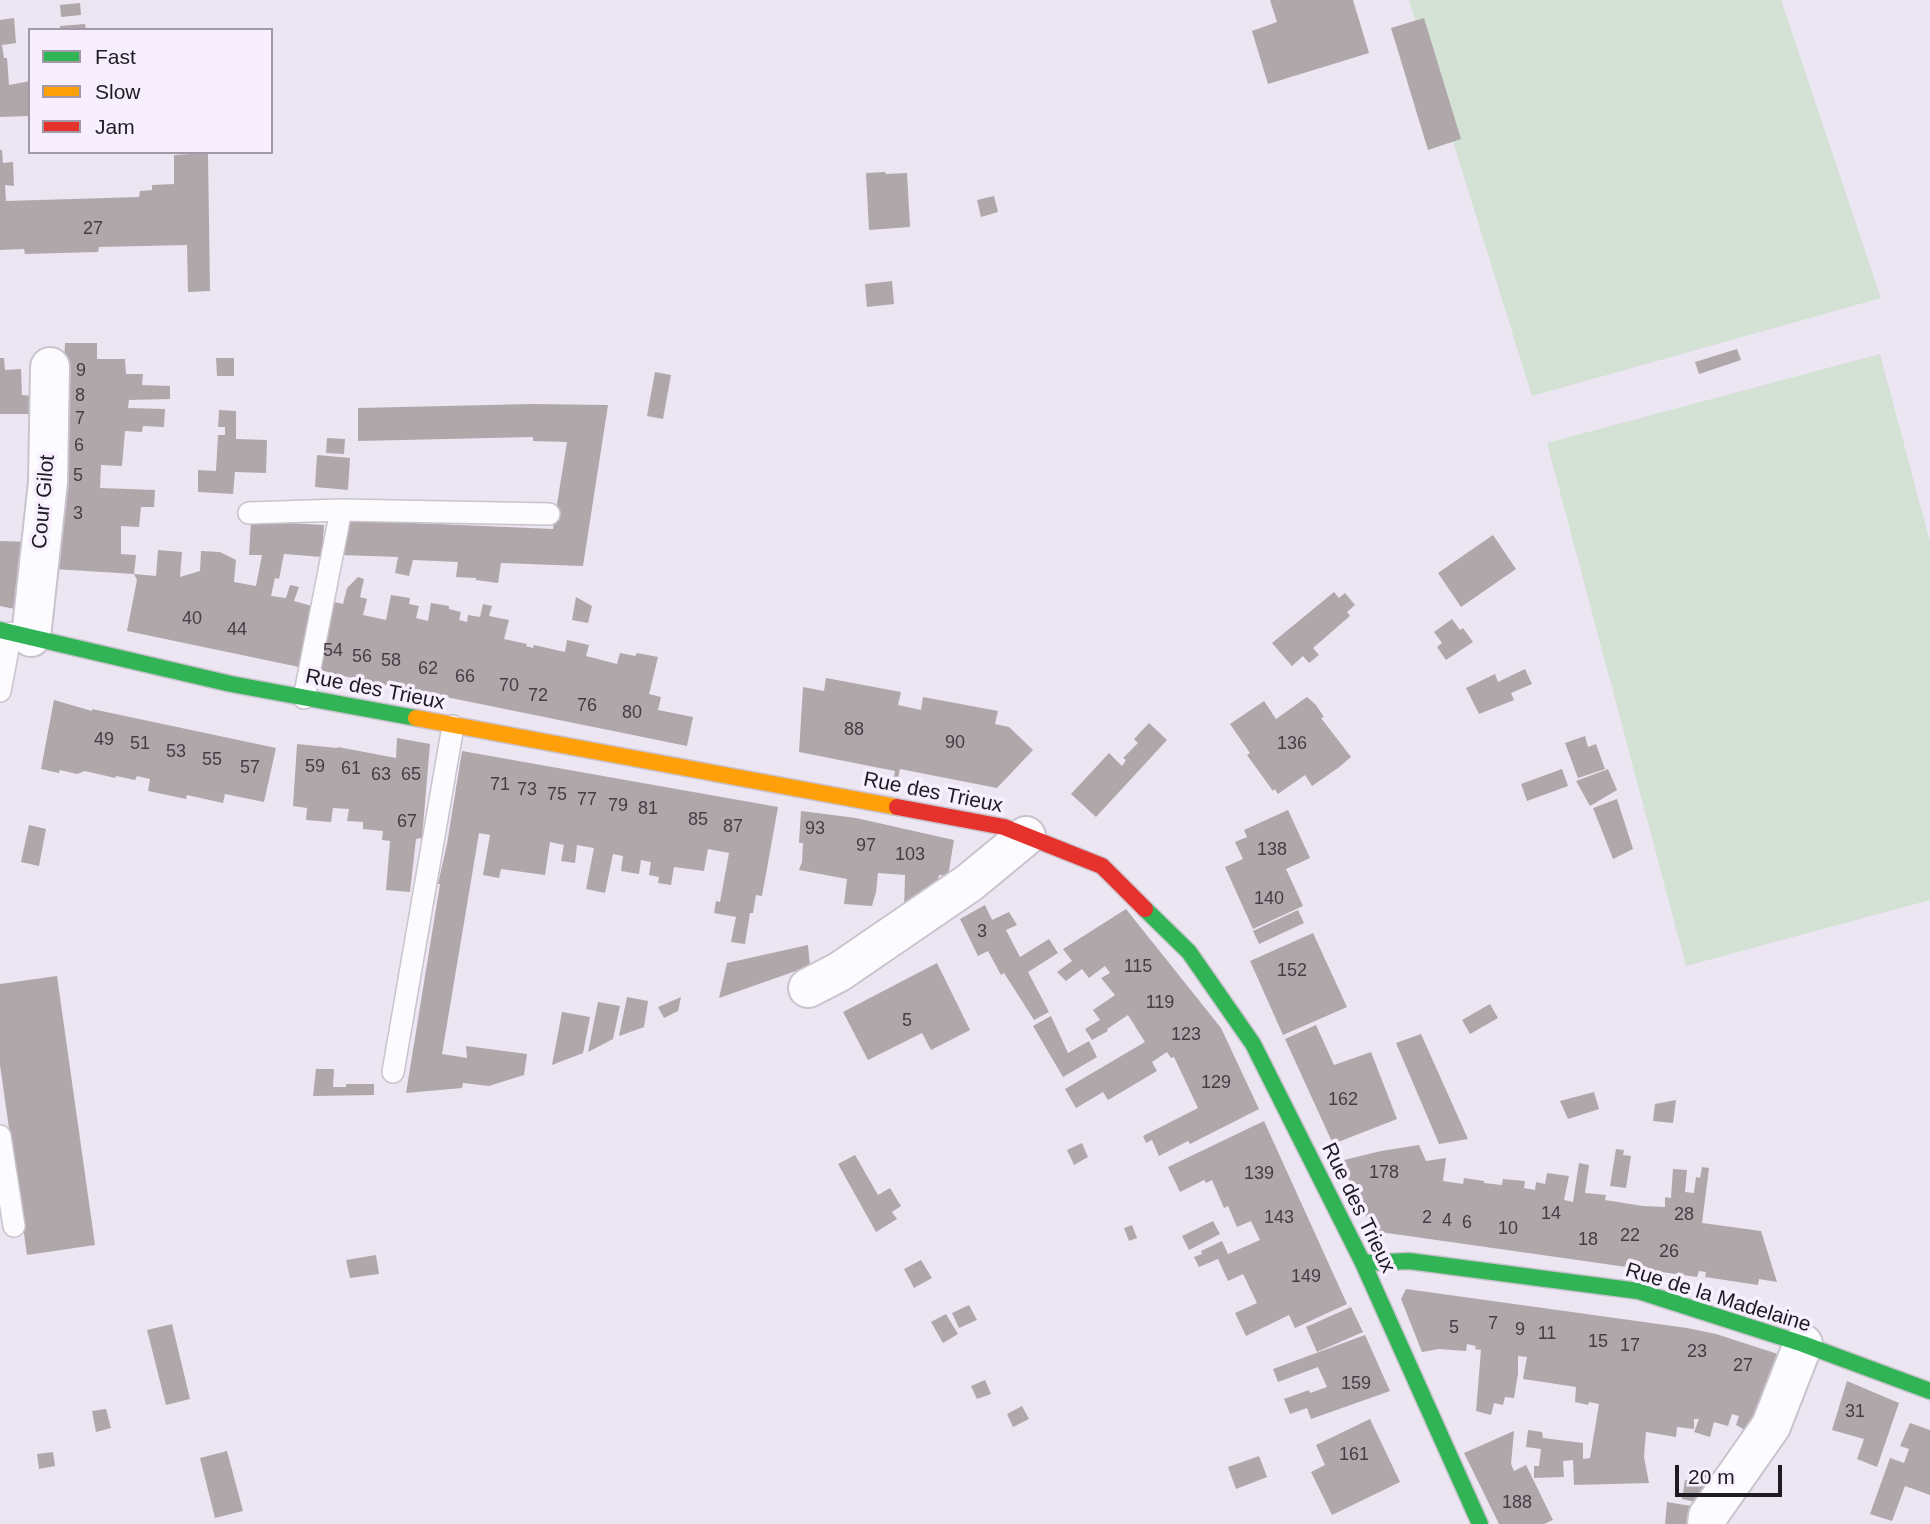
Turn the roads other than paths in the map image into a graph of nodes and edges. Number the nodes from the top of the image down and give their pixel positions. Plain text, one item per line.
1 (50, 367) dead end
2 (341, 510) junction
3 (249, 513) dead end
4 (549, 514) dead end
5 (14, 633) edge
6 (0, 691) edge
7 (304, 698) junction
8 (453, 726) junction
9 (1026, 836) junction
10 (808, 988) dead end
11 (393, 1072) dead end
12 (0, 1136) edge
13 (14, 1226) dead end
14 (1363, 1263) junction
15 (1803, 1344) junction
16 (1930, 1391) edge
17 (1480, 1524) edge
18 (1707, 1524) edge

1 - 5 street, Cour Gilot
2 - 3 lane
2 - 4 lane
2 - 7 lane
5 - 6 lane
5 - 7 street, Rue des Trieux
7 - 8 street, Rue des Trieux
8 - 9 street, Rue des Trieux
8 - 11 lane
9 - 10 street
9 - 14 street, Rue des Trieux
12 - 13 lane
14 - 15 street, Rue de la Madelaine
14 - 17 street, Rue des Trieux
15 - 16 street, Rue de la Madelaine
15 - 18 street

